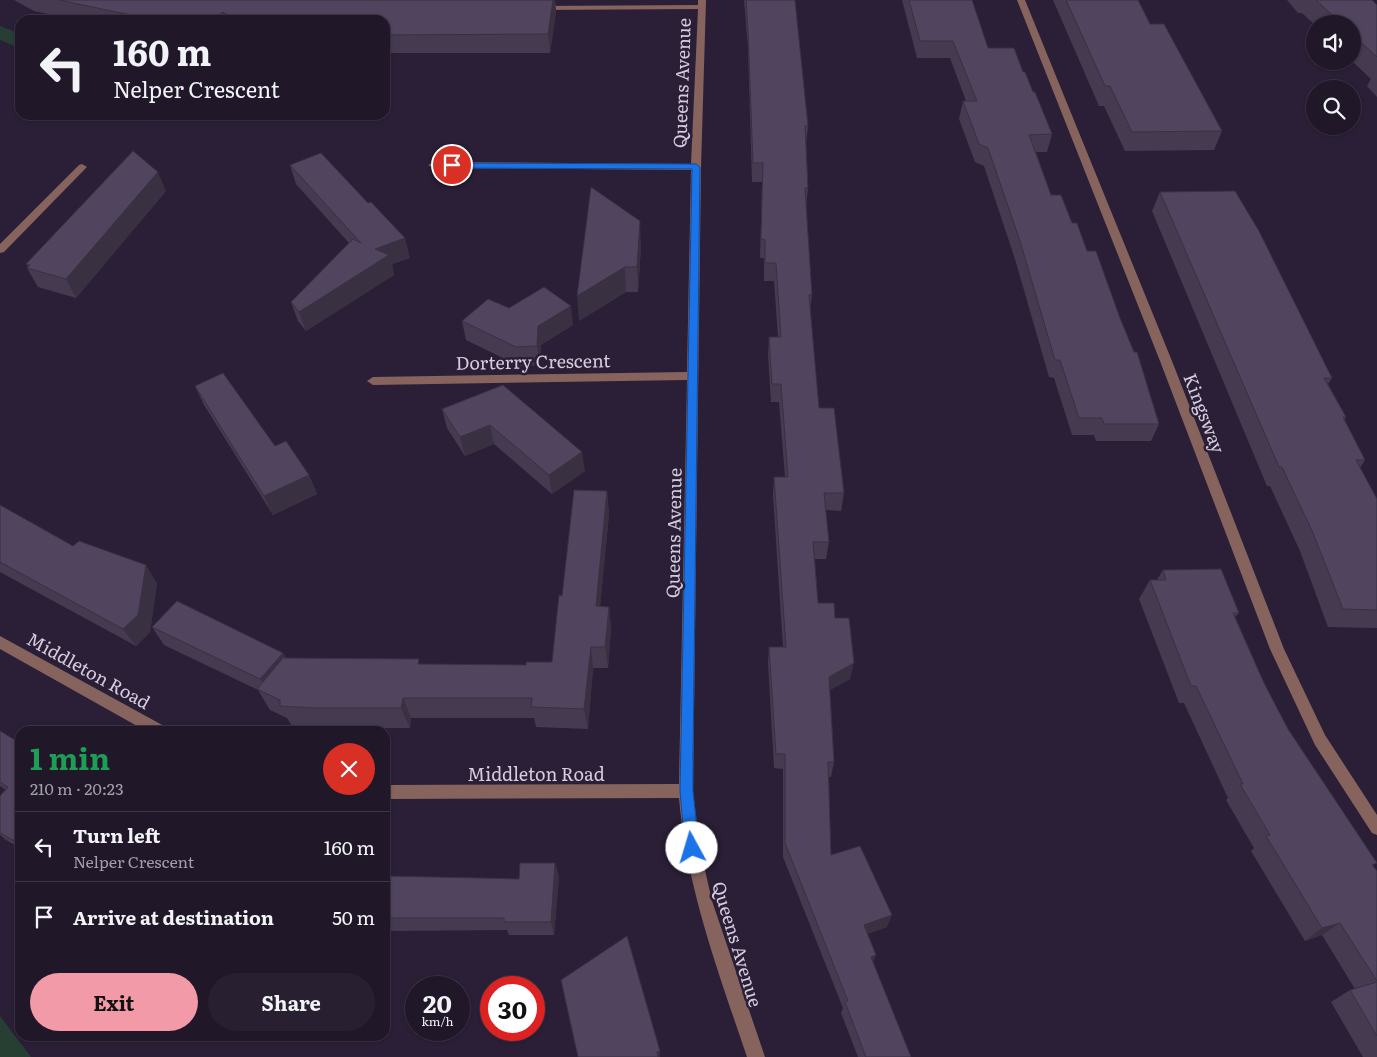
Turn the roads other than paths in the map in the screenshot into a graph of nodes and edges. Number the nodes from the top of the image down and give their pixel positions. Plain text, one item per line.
1 (1021, 0) edge
2 (702, 3) edge
3 (533, 8) edge
4 (433, 165) dead end
5 (82, 167) dead end
6 (696, 167) junction
7 (0, 250) edge
8 (693, 376) junction
9 (373, 381) dead end
10 (0, 642) edge
11 (151, 726) edge
12 (686, 791) junction
13 (390, 792) edge
14 (1377, 828) edge
15 (756, 1057) edge

1 - 14 street, Kingsway
2 - 3 street
2 - 6 street, Queens Avenue
4 - 6 street
5 - 7 street
6 - 8 street, Queens Avenue
8 - 9 street, Dorterry Crescent
8 - 12 street, Queens Avenue
10 - 11 street, Middleton Road
12 - 13 street, Middleton Road
12 - 15 street, Queens Avenue

